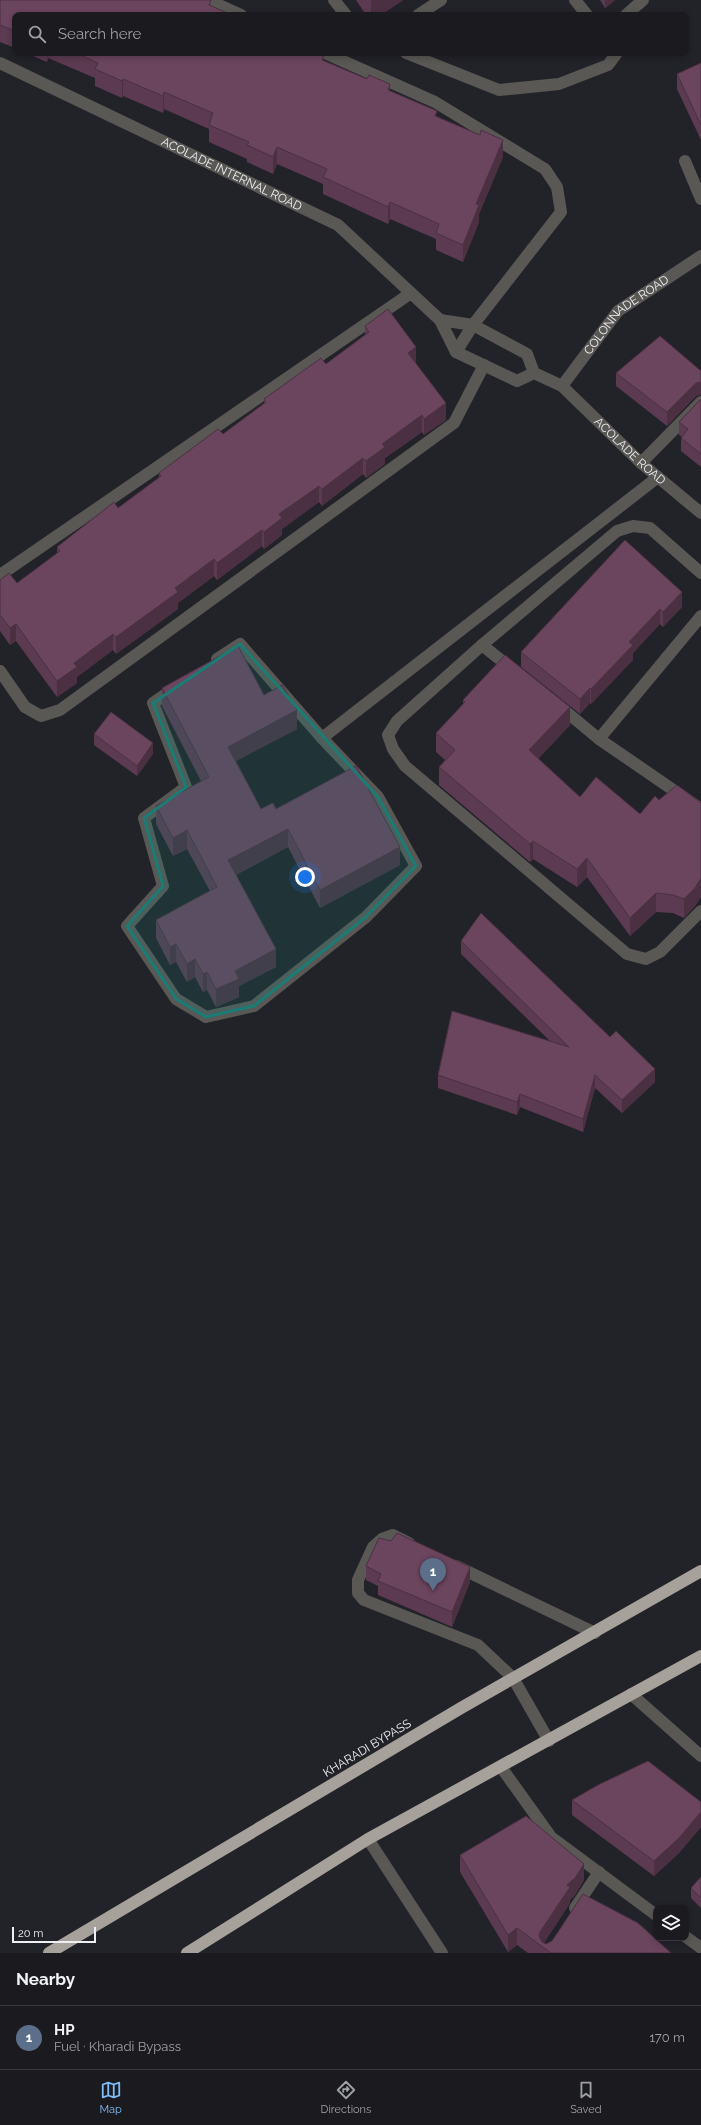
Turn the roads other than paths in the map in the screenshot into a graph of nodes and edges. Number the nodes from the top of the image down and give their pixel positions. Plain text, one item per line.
1 (208, 0) edge
2 (334, 0) edge
3 (441, 0) edge
4 (575, 0) edge
5 (642, 0) edge
6 (234, 12) edge
7 (344, 12) edge
8 (423, 12) edge
9 (584, 12) edge
10 (629, 12) edge
11 (332, 56) edge
12 (414, 56) edge
13 (615, 56) edge
14 (0, 63) edge
15 (685, 161) dead end
16 (701, 199) edge
17 (701, 256) edge
18 (411, 293) junction
19 (440, 320) junction
20 (473, 325) junction
21 (456, 352) junction
22 (484, 365) junction
23 (534, 373) junction
24 (562, 386) junction
25 (701, 402) edge
26 (641, 463) junction
27 (658, 477) junction
28 (701, 513) edge
29 (701, 573) edge
30 (0, 575) edge
31 (701, 616) edge
32 (482, 645) junction
33 (209, 665) edge
34 (0, 671) edge
35 (519, 674) edge
36 (184, 682) edge
37 (550, 699) edge
38 (322, 738) junction
39 (600, 739) junction
40 (701, 809) edge
41 (701, 911) edge
42 (421, 1549) edge
43 (448, 1562) edge
44 (701, 1571) edge
45 (595, 1633) junction
46 (701, 1656) edge
47 (513, 1678) junction
48 (631, 1694) junction
49 (549, 1741) junction
50 (701, 1756) edge
51 (501, 1767) junction
52 (368, 1839) junction
53 (599, 1872) junction
54 (653, 1913) edge
55 (570, 1916) edge
56 (689, 1939) edge
57 (701, 1948) edge
58 (49, 1953) edge
59 (187, 1953) edge
60 (442, 1953) edge

1 - 6 street
2 - 7 street
3 - 8 street
4 - 9 street
5 - 10 street
11 - 20 street
12 - 13 street
14 - 18 street, ACOLADE INTERNAL ROAD
15 - 16 street
17 - 24 street, COLONNADE ROAD
18 - 19 street, ACOLADE INTERNAL ROAD
18 - 30 street
19 - 20 street
19 - 21 street, ACOLADE INTERNAL ROAD
20 - 21 street
20 - 23 street
21 - 22 street
22 - 23 street
22 - 34 street
23 - 24 street
24 - 26 street, ACOLADE ROAD
25 - 26 street
26 - 27 street, ACOLADE ROAD
27 - 28 street, ACOLADE ROAD
27 - 38 street
29 - 32 street
31 - 39 street
32 - 35 street
32 - 41 street
33 - 38 street
36 - 38 street
37 - 39 street
39 - 40 street
42 - 47 street
43 - 45 street
44 - 45 highway, KHARADI BYPASS
45 - 47 highway, KHARADI BYPASS
46 - 48 highway
47 - 49 street
47 - 58 highway, KHARADI BYPASS
48 - 49 highway
48 - 50 street
49 - 51 highway
51 - 52 highway
51 - 53 street
52 - 59 highway
52 - 60 street
53 - 54 street
53 - 55 street
56 - 57 street

